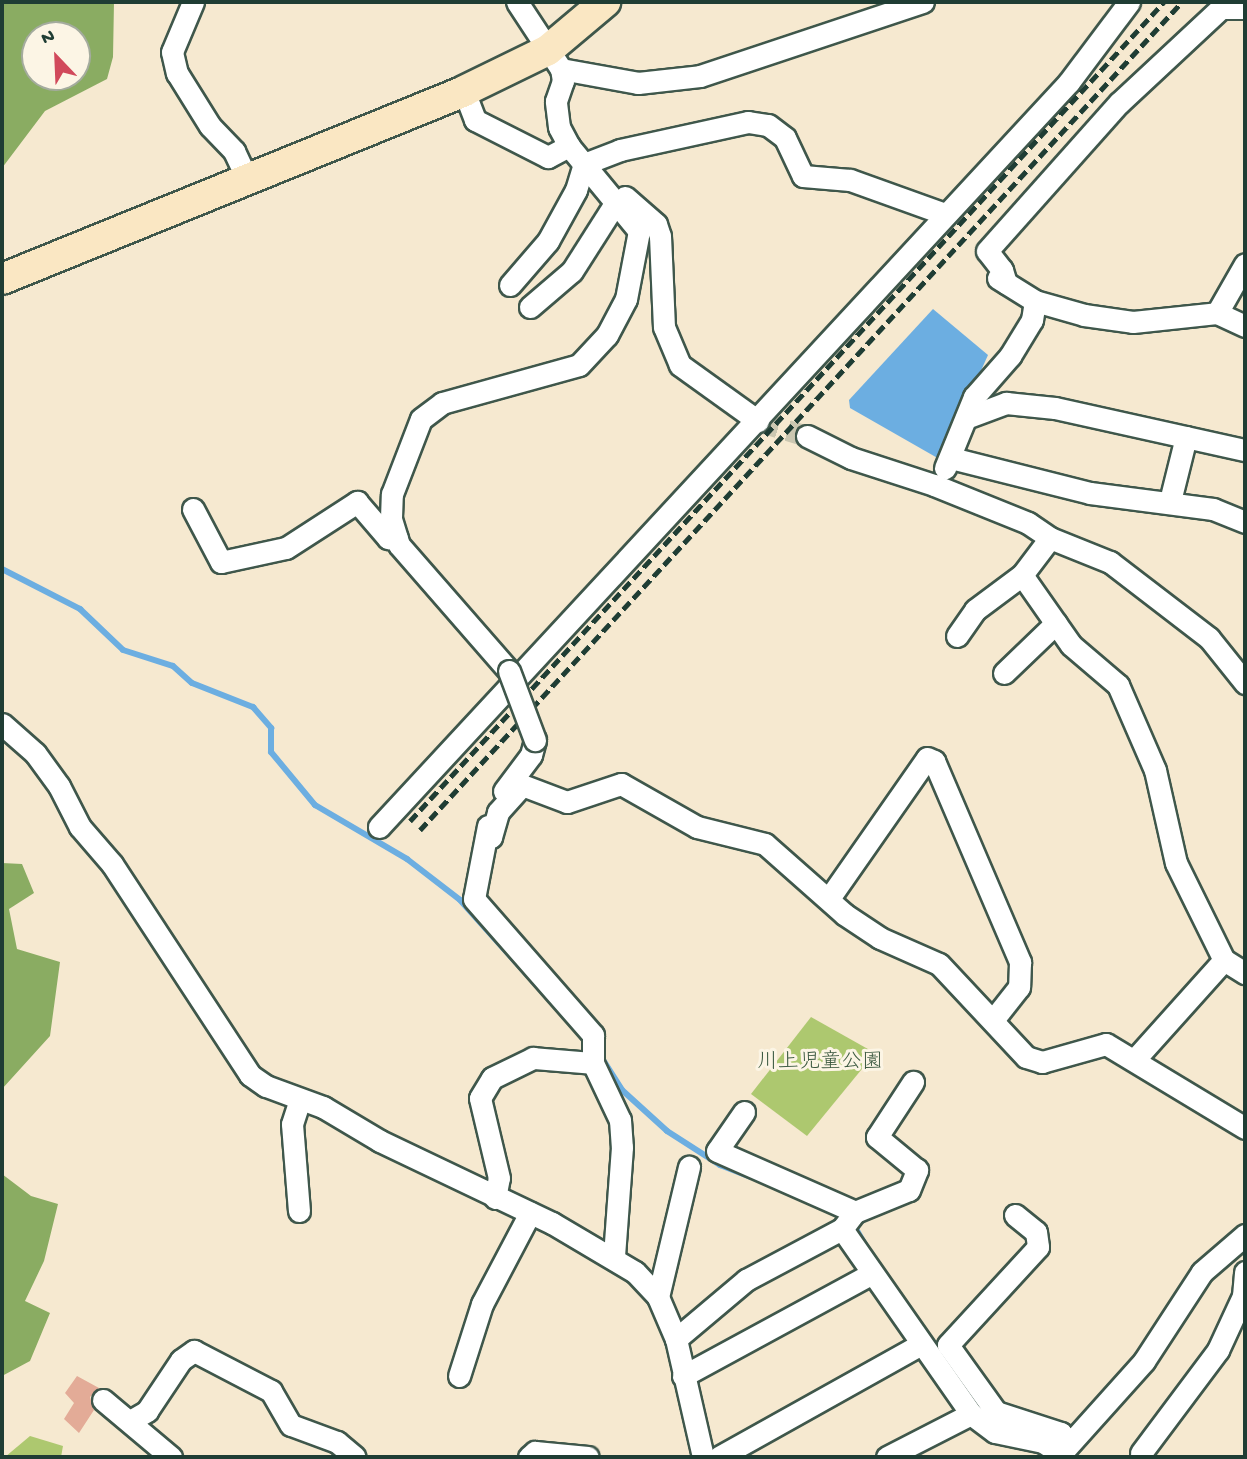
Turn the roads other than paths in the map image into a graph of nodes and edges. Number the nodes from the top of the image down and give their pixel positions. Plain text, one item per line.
1 (193, 2) edge
2 (517, 2) edge
3 (605, 2) edge
4 (923, 2) edge
5 (1129, 2) edge
6 (1245, 8) edge
7 (554, 60) junction
8 (464, 91) junction
9 (569, 146) junction
10 (584, 164) junction
11 (247, 179) junction
12 (614, 199) junction
13 (945, 214) junction
14 (1245, 264) edge
15 (2, 279) edge
16 (510, 285) dead end
17 (1035, 301) junction
18 (530, 307) dead end
19 (1217, 313) junction
20 (1245, 326) edge
21 (966, 418) junction
22 (758, 421) junction
23 (807, 436) tunnel mouth
24 (1186, 437) junction
25 (1245, 450) edge
26 (951, 458) junction
27 (934, 485) junction
28 (1170, 500) junction
29 (192, 509) dead end
30 (1245, 522) edge
31 (397, 538) junction
32 (1050, 538) junction
33 (1022, 575) junction
34 (1056, 624) junction
35 (957, 636) dead end
36 (1004, 673) dead end
37 (1245, 683) edge
38 (2, 724) edge
39 (379, 827) dead end
40 (486, 838) junction
41 (830, 897) junction
42 (1224, 960) junction
43 (1245, 973) edge
44 (993, 1020) junction
45 (593, 1051) junction
46 (1136, 1058) junction
47 (913, 1082) dead end
48 (300, 1099) junction
49 (744, 1112) dead end
50 (1245, 1128) edge
51 (689, 1167) dead end
52 (495, 1198) junction
53 (299, 1212) dead end
54 (530, 1213) junction
55 (1015, 1215) dead end
56 (849, 1220) junction
57 (1243, 1242) edge
58 (614, 1257) junction
59 (1245, 1272) edge
60 (871, 1274) junction
61 (658, 1297) junction
62 (676, 1339) junction
63 (921, 1344) junction
64 (459, 1376) dead end
65 (683, 1376) junction
66 (103, 1400) dead end
67 (971, 1414) junction
68 (130, 1421) junction
69 (1071, 1433) junction
70 (1062, 1456) edge
71 (1140, 1456) edge
72 (172, 1457) edge
73 (355, 1457) edge
74 (529, 1457) edge
75 (588, 1457) edge
76 (704, 1457) edge
77 (719, 1457) edge
78 (887, 1457) edge

1 - 11 street
2 - 7 street
3 - 7 street
4 - 7 street
5 - 13 street
6 - 17 street
7 - 8 street
7 - 9 street
8 - 9 street
8 - 11 street
9 - 10 street
10 - 12 street
10 - 13 street
10 - 16 street
11 - 15 street
12 - 18 street
12 - 22 street
12 - 31 street
13 - 22 street
14 - 19 street
17 - 19 street
17 - 21 street
19 - 20 street
21 - 24 street
21 - 26 street
22 - 39 street
23 - 27 street
24 - 25 street
24 - 28 street
26 - 27 street
26 - 28 street
27 - 32 street
28 - 30 street
29 - 31 street
31 - 40 street, bridge
32 - 33 street
32 - 37 street
33 - 34 street
33 - 35 street
34 - 36 street
34 - 42 street
38 - 48 street
40 - 41 street
40 - 45 street
41 - 44 street
41 - 44 street
42 - 43 street
42 - 46 street
44 - 46 street
45 - 52 street
45 - 58 street
46 - 50 street
47 - 56 street
48 - 52 street
48 - 53 street
49 - 56 street
51 - 61 street
52 - 54 street
54 - 58 street
54 - 64 street
55 - 69 street
56 - 60 street
56 - 62 street
57 - 69 street
58 - 61 street
59 - 71 street
60 - 63 street
60 - 65 street
61 - 62 street
62 - 65 street
63 - 67 street
63 - 77 street
65 - 76 street
66 - 68 street
67 - 70 street
67 - 78 street
68 - 72 street
68 - 73 street
69 - 70 street
74 - 75 street

